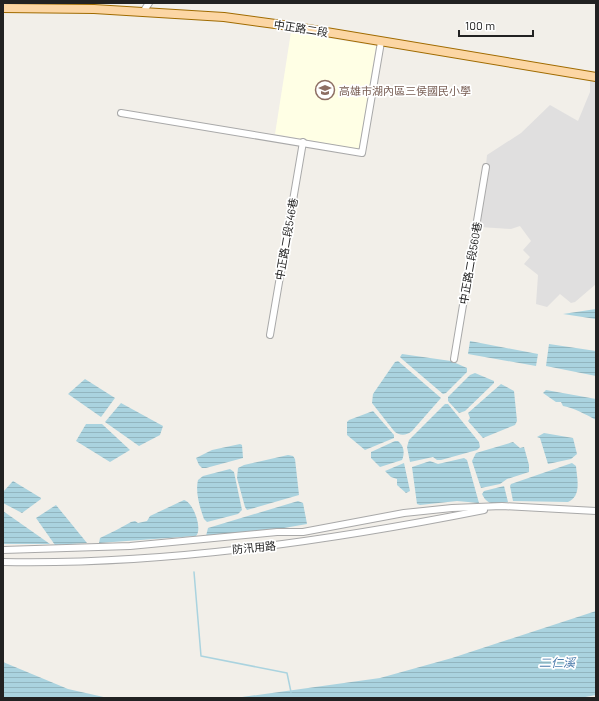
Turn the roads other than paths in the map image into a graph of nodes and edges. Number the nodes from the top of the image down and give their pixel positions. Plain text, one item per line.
1 (149, 3) edge
2 (94, 6) edge
3 (3, 8) edge
4 (143, 12) junction
5 (381, 42) junction
6 (596, 77) edge
7 (120, 113) dead end
8 (303, 142) junction
9 (486, 167) dead end
10 (270, 336) dead end
11 (454, 359) dead end
12 (502, 506) junction
13 (596, 511) edge
14 (3, 550) edge
15 (3, 562) edge

1 - 4 street
2 - 3 main road, 中正路二段
2 - 4 main road, 中正路二段
4 - 5 main road, 中正路二段
5 - 6 main road, 中正路二段
5 - 8 street
7 - 8 street
8 - 10 street, 中正路二段546巷
9 - 11 street, 中正路二段560巷
12 - 13 street
12 - 14 street
12 - 15 street, 防汛用路

